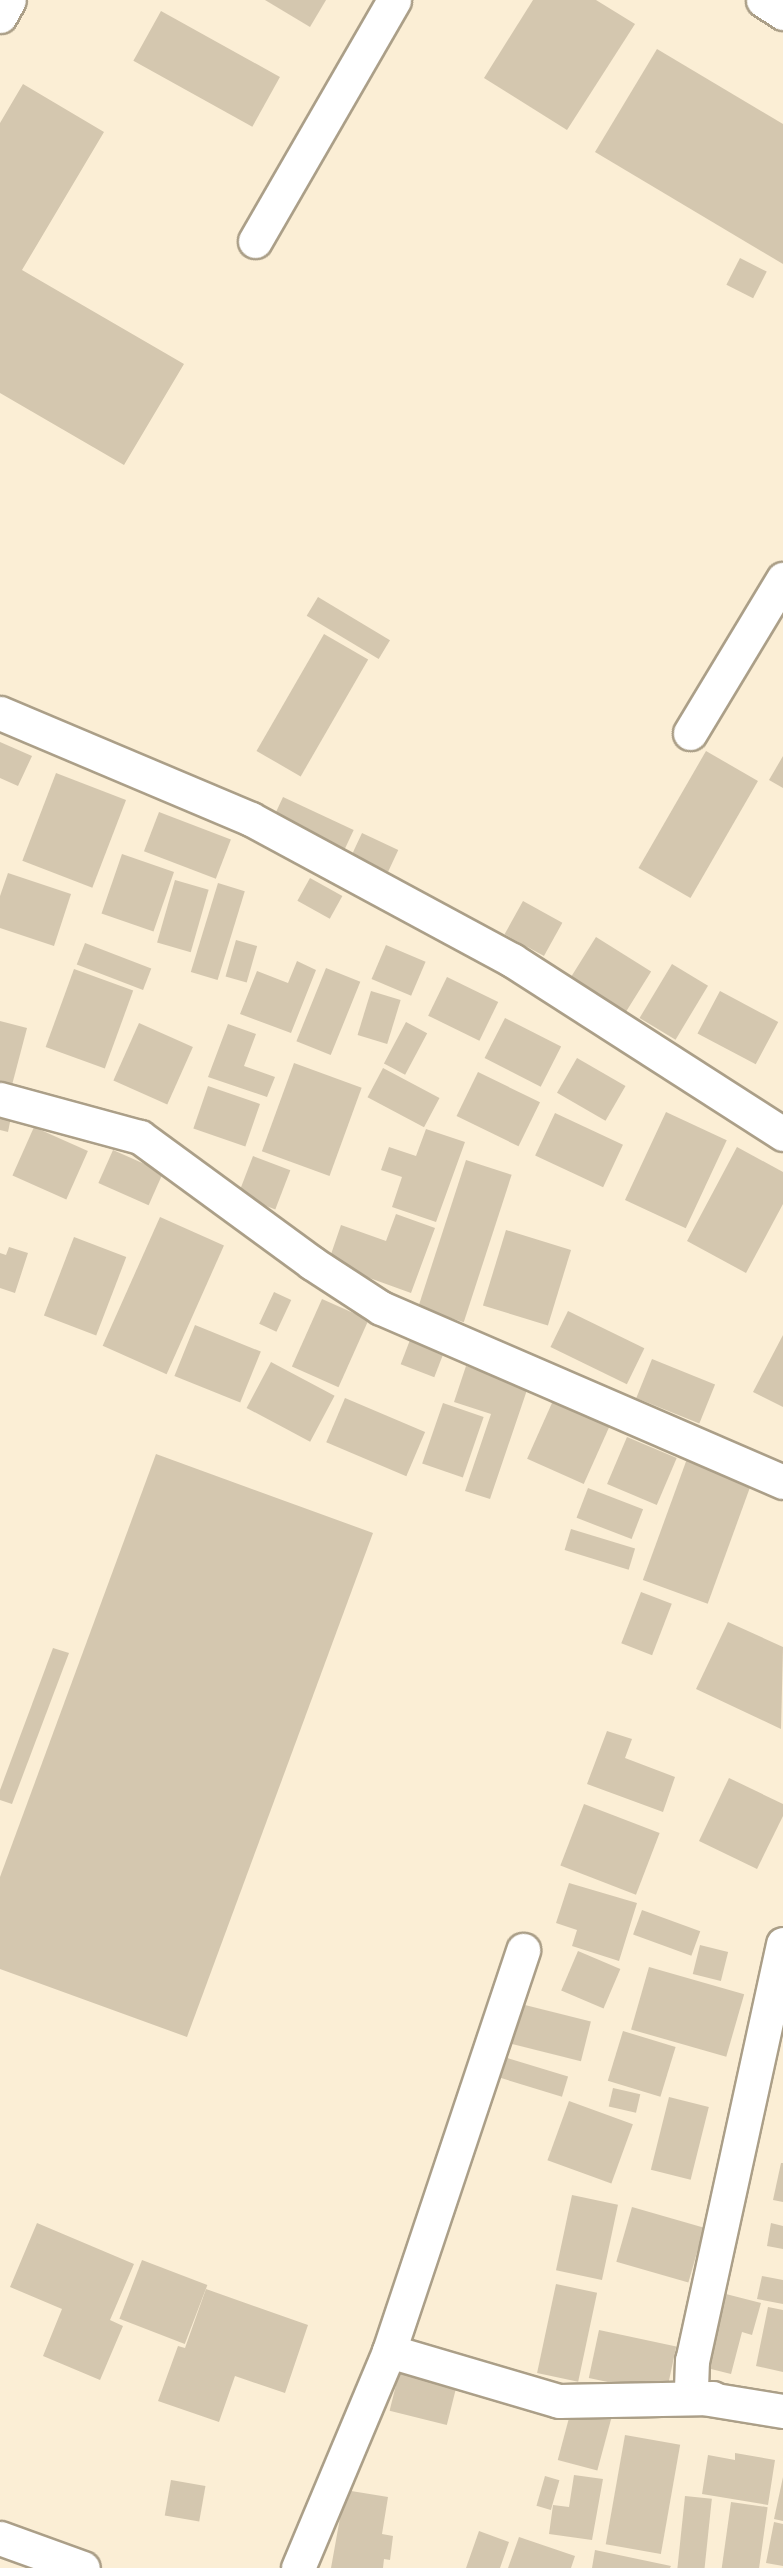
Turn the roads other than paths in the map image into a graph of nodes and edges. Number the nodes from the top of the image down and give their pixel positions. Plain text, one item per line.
1 (9, 0) edge
2 (394, 0) edge
3 (763, 0) edge
4 (783, 12) edge
5 (0, 16) edge
6 (255, 241) dead end
7 (783, 579) edge
8 (0, 713) edge
9 (690, 733) dead end
10 (0, 1099) edge
11 (783, 1134) edge
12 (783, 1482) edge
13 (783, 1944) edge
14 (523, 1950) dead end
15 (772, 2050) edge
16 (388, 2351) junction
17 (719, 2398) junction
18 (783, 2411) edge
19 (0, 2538) edge
20 (83, 2568) edge
21 (298, 2568) edge

1 - 5 street
2 - 6 street
3 - 4 street
7 - 9 street
8 - 11 street
10 - 12 street
13 - 15 street
14 - 16 street
15 - 17 street
16 - 17 street
16 - 21 street
17 - 18 street
19 - 20 street

